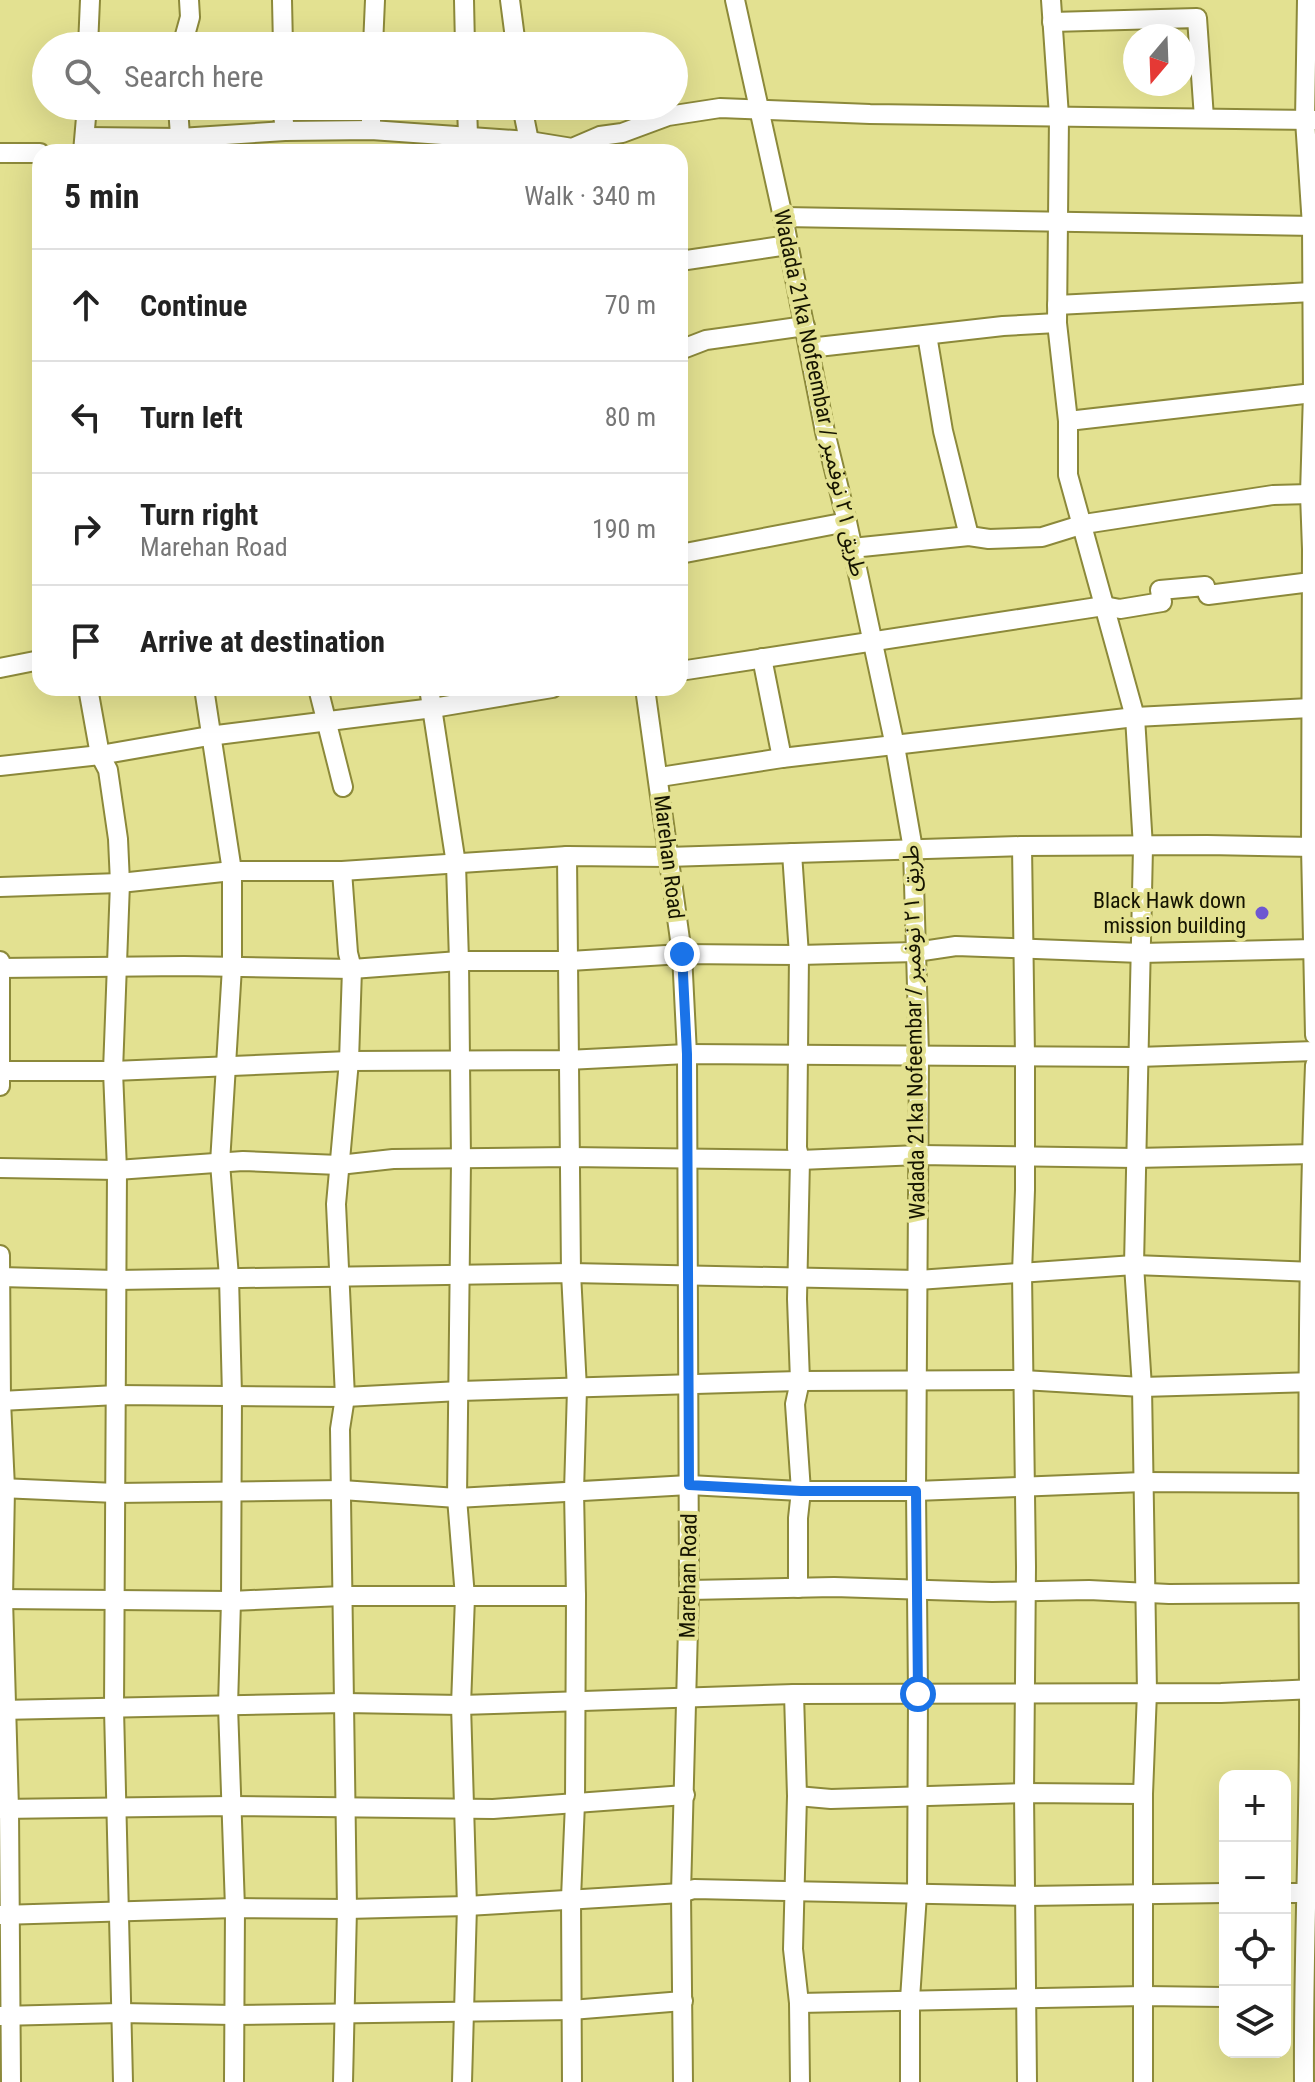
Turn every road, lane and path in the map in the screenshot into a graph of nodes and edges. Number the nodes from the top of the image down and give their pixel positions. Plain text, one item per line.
1 (90, 0) edge
2 (189, 0) edge
3 (282, 0) edge
4 (375, 0) edge
5 (464, 0) edge
6 (510, 0) edge
7 (735, 0) edge
8 (1051, 0) edge
9 (1307, 0) edge
10 (1052, 22) junction
11 (1310, 25) edge
12 (89, 32) edge
13 (186, 32) edge
14 (283, 32) edge
15 (374, 32) edge
16 (465, 32) edge
17 (514, 32) edge
18 (758, 109) junction
19 (688, 113) edge
20 (1059, 116) junction
21 (1204, 118) junction
22 (86, 120) edge
23 (179, 120) edge
24 (284, 120) edge
25 (371, 120) edge
26 (467, 120) edge
27 (525, 120) edge
28 (657, 120) edge
29 (1310, 120) edge
30 (371, 130) junction
31 (285, 131) junction
32 (468, 135) junction
33 (529, 141) junction
34 (84, 144) edge
35 (180, 144) edge
36 (188, 144) edge
37 (544, 144) edge
38 (585, 144) edge
39 (0, 153) edge
40 (32, 153) edge
41 (783, 217) junction
42 (1057, 223) junction
43 (1314, 226) edge
44 (788, 245) junction
45 (688, 260) edge
46 (1312, 292) junction
47 (1057, 314) junction
48 (805, 326) junction
49 (927, 335) junction
50 (688, 347) edge
51 (809, 348) junction
52 (1313, 393) edge
53 (1068, 421) junction
54 (1314, 428) edge
55 (1310, 494) junction
56 (847, 522) junction
57 (1084, 524) junction
58 (969, 536) junction
59 (852, 548) junction
60 (1314, 549) edge
61 (688, 552) edge
62 (1311, 582) junction
63 (1104, 606) junction
64 (871, 641) junction
65 (1314, 653) edge
66 (762, 658) junction
67 (32, 662) edge
68 (0, 668) edge
69 (688, 670) edge
70 (89, 696) edge
71 (205, 696) edge
72 (319, 696) edge
73 (431, 696) edge
74 (493, 696) edge
75 (646, 696) edge
76 (433, 708) junction
77 (1311, 708) junction
78 (1135, 717) junction
79 (328, 721) junction
80 (209, 736) junction
81 (895, 746) junction
82 (1314, 749) edge
83 (100, 755) junction
84 (782, 758) junction
85 (0, 766) edge
86 (660, 777) junction
87 (343, 787) dead end
88 (1022, 846) junction
89 (1143, 847) junction
90 (1313, 847) edge
91 (913, 849) junction
92 (792, 853) junction
93 (567, 856) junction
94 (667, 857) junction
95 (456, 864) junction
96 (232, 871) junction
97 (342, 871) junction
98 (120, 883) junction
99 (0, 887) edge
100 (1314, 949) edge
101 (1023, 950) junction
102 (916, 952) junction
103 (1141, 953) junction
104 (682, 954) junction
105 (799, 955) junction
106 (0, 961) edge
107 (459, 961) junction
108 (570, 961) junction
109 (232, 967) junction
110 (0, 968) edge
111 (116, 968) junction
112 (352, 969) junction
113 (1315, 1035) edge
114 (1315, 1051) edge
115 (798, 1053) junction
116 (687, 1054) junction
117 (919, 1055) junction
118 (1025, 1057) junction
119 (1138, 1057) junction
120 (567, 1060) junction
121 (349, 1061) junction
122 (458, 1062) junction
123 (227, 1065) junction
124 (1315, 1065) edge
125 (0, 1071) edge
126 (113, 1071) junction
127 (0, 1086) edge
128 (1313, 1154) edge
129 (919, 1155) junction
130 (569, 1157) junction
131 (1024, 1157) junction
132 (687, 1158) junction
133 (1135, 1158) junction
134 (461, 1160) junction
135 (800, 1160) junction
136 (220, 1163) junction
137 (339, 1165) junction
138 (0, 1168) edge
139 (117, 1170) junction
140 (0, 1255) edge
141 (1134, 1265) junction
142 (1312, 1272) edge
143 (571, 1273) junction
144 (1022, 1273) junction
145 (459, 1274) junction
146 (686, 1275) junction
147 (338, 1276) junction
148 (1, 1277) edge
149 (229, 1277) junction
150 (799, 1278) junction
151 (116, 1280) junction
152 (918, 1280) junction
153 (1023, 1380) junction
154 (800, 1381) junction
155 (916, 1382) junction
156 (1311, 1382) edge
157 (686, 1385) junction
158 (1142, 1387) junction
159 (577, 1389) junction
160 (460, 1391) junction
161 (117, 1395) junction
162 (232, 1395) junction
163 (345, 1397) junction
164 (0, 1401) edge
165 (1143, 1482) junction
166 (1312, 1483) edge
167 (689, 1485) junction
168 (1023, 1486) junction
169 (2, 1488) edge
170 (342, 1490) junction
171 (574, 1491) junction
172 (801, 1491) junction
173 (916, 1491) junction
174 (116, 1493) junction
175 (231, 1493) junction
176 (457, 1498) junction
177 (798, 1588) junction
178 (917, 1589) junction
179 (689, 1590) junction
180 (1025, 1592) junction
181 (1144, 1592) junction
182 (1307, 1593) junction
183 (342, 1596) junction
184 (576, 1596) junction
185 (465, 1597) junction
186 (1, 1599) edge
187 (116, 1601) junction
188 (231, 1601) junction
189 (1312, 1689) edge
190 (1023, 1692) junction
191 (1147, 1692) junction
192 (794, 1694) junction
193 (918, 1694) junction
194 (686, 1698) junction
195 (574, 1701) junction
196 (345, 1703) junction
197 (461, 1705) junction
198 (228, 1706) junction
199 (114, 1709) junction
200 (3, 1710) edge
201 (1024, 1793) junction
202 (1143, 1794) junction
203 (685, 1795) junction
204 (1311, 1795) edge
205 (797, 1796) junction
206 (916, 1796) junction
207 (575, 1803) junction
208 (231, 1806) junction
209 (117, 1808) junction
210 (345, 1808) junction
211 (466, 1808) junction
212 (4, 1809) edge
213 (681, 1893) junction
214 (794, 1893) junction
215 (1219, 1893) edge
216 (1311, 1893) edge
217 (917, 1894) junction
218 (1144, 1894) junction
219 (1027, 1896) junction
220 (571, 1898) junction
221 (467, 1906) junction
222 (235, 1908) junction
223 (347, 1909) junction
224 (119, 1911) junction
225 (4, 1915) edge
226 (1144, 1996) junction
227 (1219, 1997) edge
228 (910, 1999) junction
229 (1301, 1999) edge
230 (1025, 2000) junction
231 (683, 2001) junction
232 (799, 2003) junction
233 (571, 2010) junction
234 (464, 2011) junction
235 (344, 2012) junction
236 (120, 2013) junction
237 (234, 2015) junction
238 (6, 2017) edge
239 (11, 2082) edge
240 (123, 2082) edge
241 (234, 2082) edge
242 (343, 2082) edge
243 (462, 2082) edge
244 (572, 2082) edge
245 (683, 2082) edge
246 (800, 2082) edge
247 (910, 2082) edge
248 (1027, 2082) edge
249 (1143, 2082) edge
250 (1304, 2082) edge

1 - 12 street
2 - 13 street
3 - 14 street
4 - 15 street
5 - 16 street
6 - 17 street
7 - 18 street, Wadada 21ka Nofeembar / طريق ٢١ نوفمبر
8 - 10 street
9 - 11 street
10 - 20 street
10 - 21 street
11 - 29 street
18 - 19 street
18 - 20 street
18 - 41 street, Wadada 21ka Nofeembar / طريق ٢١ نوفمبر
20 - 21 street
20 - 42 street
21 - 29 street
22 - 34 street
23 - 35 street
24 - 31 street
25 - 30 street
26 - 32 street
27 - 33 street
28 - 38 street
29 - 43 street
30 - 31 street
30 - 32 street
31 - 36 street
32 - 33 street
33 - 37 street
39 - 40 street
41 - 42 street
41 - 44 street, Wadada 21ka Nofeembar / طريق ٢١ نوفمبر
42 - 43 street
42 - 47 street
43 - 46 street
44 - 45 street
44 - 48 street, Wadada 21ka Nofeembar / طريق ٢١ نوفمبر
46 - 47 street
46 - 52 street
47 - 49 street
47 - 53 street
48 - 50 street
48 - 51 street, Wadada 21ka Nofeembar / طريق ٢١ نوفمبر
49 - 51 street
49 - 58 street
51 - 56 street, Wadada 21ka Nofeembar / طريق ٢١ نوفمبر
52 - 53 street
52 - 54 street
53 - 57 street
54 - 55 street
55 - 57 street
55 - 60 street
56 - 59 street, Wadada 21ka Nofeembar / طريق ٢١ نوفمبر
56 - 61 street
57 - 58 street
57 - 63 street
58 - 59 street
59 - 64 street, Wadada 21ka Nofeembar / طريق ٢١ نوفمبر
60 - 62 street
62 - 63 street
62 - 65 street
63 - 64 street
63 - 78 street
64 - 66 street
64 - 81 street, Wadada 21ka Nofeembar / طريق ٢١ نوفمبر
65 - 77 street
66 - 69 street
66 - 84 street
67 - 68 street
70 - 83 street
71 - 80 street
72 - 79 street
73 - 76 street
74 - 76 street
75 - 86 street, Marehan Road
76 - 79 street
76 - 95 street
77 - 78 street
77 - 82 street
78 - 81 street
78 - 89 street
79 - 80 street
79 - 87 street
80 - 83 street
80 - 96 street
81 - 84 street
81 - 91 street, Wadada 21ka Nofeembar / طريق ٢١ نوفمبر
82 - 90 street
83 - 85 street
83 - 98 street
84 - 86 street
86 - 94 street, Marehan Road
88 - 89 street
88 - 91 street
88 - 101 street
89 - 90 street
89 - 103 street
90 - 100 street
91 - 92 street
91 - 102 street, Wadada 21ka Nofeembar / طريق ٢١ نوفمبر
92 - 94 street
92 - 105 street
93 - 94 street
93 - 95 street
93 - 108 street
94 - 104 street, Marehan Road
95 - 97 street
95 - 107 street
96 - 97 street
96 - 98 street
96 - 109 street
97 - 112 street
98 - 99 street
98 - 111 street
100 - 103 street
100 - 113 street
101 - 102 street
101 - 103 street
101 - 118 street
102 - 105 street
102 - 117 street, Wadada 21ka Nofeembar / طريق ٢١ نوفمبر
103 - 119 street
104 - 105 street
104 - 108 street
104 - 116 street, Marehan Road
105 - 115 street
106 - 110 street
107 - 108 street
107 - 112 street
107 - 122 street
108 - 120 street
109 - 111 street
109 - 112 street
109 - 123 street
110 - 111 street
110 - 125 street
111 - 126 street
112 - 121 street
114 - 119 street
115 - 116 street
115 - 117 street
115 - 135 street
116 - 120 street
116 - 132 street, Marehan Road
117 - 118 street
117 - 129 street, Wadada 21ka Nofeembar / طريق ٢١ نوفمبر
118 - 119 street
118 - 131 street
119 - 133 street
120 - 122 street
120 - 130 street
121 - 122 street
121 - 123 street
121 - 137 street
122 - 134 street
123 - 126 street
123 - 136 street
124 - 128 street
125 - 126 street
125 - 127 street
126 - 139 street
128 - 133 street
128 - 142 street
129 - 131 street
129 - 135 street
129 - 152 street, Wadada 21ka Nofeembar / طريق ٢١ نوفمبر
130 - 132 street
130 - 134 street
130 - 143 street
131 - 133 street
131 - 144 street
132 - 135 street
132 - 146 street, Marehan Road
133 - 141 street
134 - 137 street
134 - 145 street
135 - 150 street
136 - 137 street
136 - 139 street
136 - 149 street
137 - 147 street
138 - 139 street
139 - 151 street
140 - 148 street
141 - 142 street
141 - 144 street
141 - 158 street
142 - 156 street
143 - 145 street
143 - 146 street
143 - 159 street
144 - 152 street
144 - 153 street
145 - 147 street
145 - 160 street
146 - 150 street
146 - 157 street, Marehan Road
147 - 149 street
147 - 163 street
148 - 151 street
148 - 164 street
149 - 151 street
149 - 162 street
150 - 152 street
150 - 154 street
151 - 161 street
152 - 155 street, Wadada 21ka Nofeembar / طريق ٢١ نوفمبر
153 - 155 street
153 - 158 street
153 - 168 street
154 - 155 street
154 - 157 street
154 - 172 street
155 - 173 street, Wadada 21ka Nofeembar / طريق ٢١ نوفمبر
156 - 158 street
156 - 166 street
157 - 159 street
157 - 167 street, Marehan Road
158 - 165 street
159 - 160 street
159 - 171 street
160 - 163 street
160 - 176 street
161 - 162 street
161 - 164 street
161 - 174 street
162 - 163 street
162 - 175 street
163 - 170 street
164 - 169 street
165 - 166 street
165 - 168 street
165 - 181 street
166 - 182 street
167 - 171 street
167 - 172 street
167 - 179 street, Marehan Road
168 - 173 street
168 - 180 street
169 - 174 street
169 - 186 street
170 - 175 street
170 - 176 street
170 - 183 street
171 - 176 street
171 - 184 street
172 - 173 street
172 - 177 street
173 - 178 street, Wadada 21ka Nofeembar / طريق ٢١ نوفمبر
174 - 175 street
174 - 187 street
175 - 188 street
176 - 185 street
177 - 178 street
177 - 179 street
178 - 180 street
178 - 193 street, Wadada 21ka Nofeembar / طريق ٢١ نوفمبر
179 - 194 street, Marehan Road
180 - 181 street
180 - 190 street
181 - 182 street
181 - 191 street
182 - 189 street
183 - 185 street
183 - 188 street
183 - 196 street
184 - 185 street
184 - 195 street
185 - 197 street
186 - 187 street
186 - 200 street
187 - 188 street
187 - 199 street
188 - 198 street
189 - 191 street
189 - 204 street
190 - 191 street
190 - 193 street
190 - 201 street
191 - 202 street
192 - 193 street
192 - 194 street
192 - 205 street
193 - 206 street, Wadada 21ka Nofeembar / طريق ٢١ نوفمبر
194 - 195 street
194 - 203 street, Marehan Road
195 - 197 street
195 - 207 street
196 - 197 street
196 - 198 street
196 - 210 street
197 - 211 street
198 - 199 street
198 - 208 street
199 - 200 street
199 - 209 street
200 - 212 street
201 - 202 street
201 - 206 street
201 - 219 street
202 - 218 street
203 - 207 street
203 - 213 street, Marehan Road
204 - 216 street
205 - 206 street
205 - 214 street
206 - 217 street, Wadada 21ka Nofeembar / طريق ٢١ نوفمبر
207 - 211 street
207 - 220 street
208 - 209 street
208 - 210 street
208 - 222 street
209 - 212 street
209 - 224 street
210 - 211 street
210 - 223 street
211 - 221 street
212 - 225 street
213 - 214 street
213 - 220 street
213 - 231 street, Marehan Road
214 - 217 street
214 - 232 street
215 - 218 street
216 - 229 street
217 - 219 street
217 - 228 street, Wadada 21ka Nofeembar / طريق ٢١ نوفمبر
218 - 219 street
218 - 226 street
219 - 230 street
220 - 221 street
220 - 233 street
221 - 223 street
221 - 234 street
222 - 223 street
222 - 224 street
222 - 237 street
223 - 235 street
224 - 225 street
224 - 236 street
225 - 238 street
226 - 227 street
226 - 230 street
226 - 249 street
228 - 230 street
228 - 232 street
228 - 247 street, Wadada 21ka Nofeembar / طريق ٢١ نوفمبر
229 - 250 street
230 - 248 street
231 - 233 street
231 - 245 street, Marehan Road
232 - 246 street
233 - 234 street
233 - 244 street
234 - 235 street
234 - 243 street
235 - 237 street
235 - 242 street
236 - 237 street
236 - 238 street
236 - 240 street
237 - 241 street
238 - 239 street

